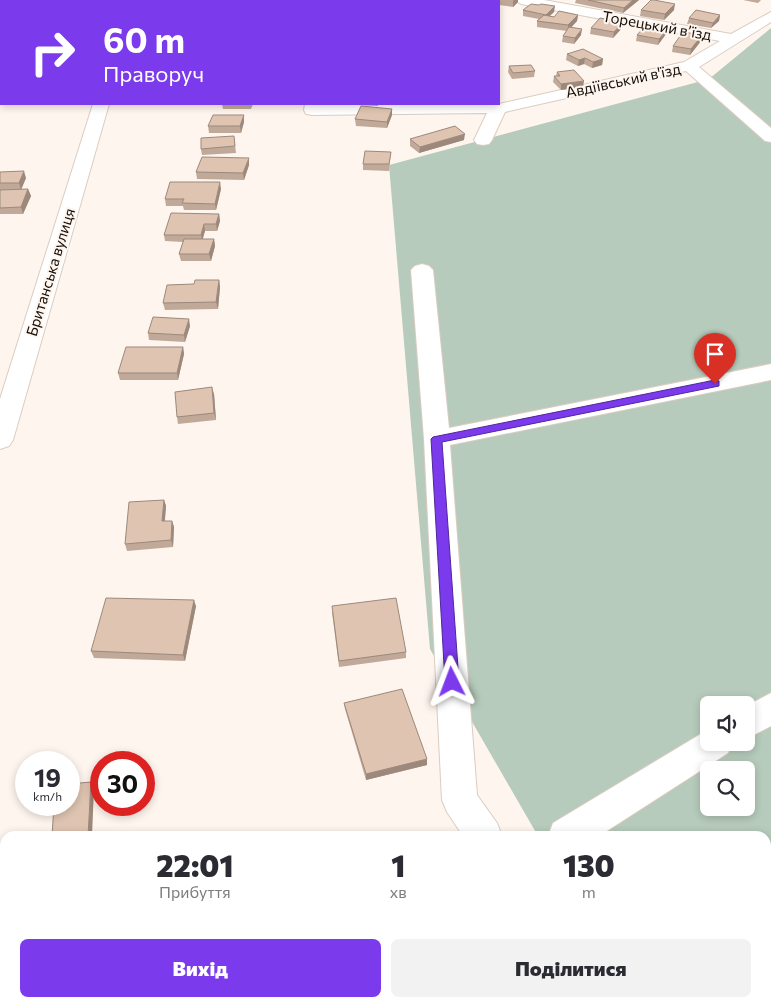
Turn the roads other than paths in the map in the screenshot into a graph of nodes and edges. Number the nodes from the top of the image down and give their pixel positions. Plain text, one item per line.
1 (521, 0) edge
2 (770, 17) edge
3 (734, 39) junction
4 (689, 66) junction
5 (101, 105) edge
6 (313, 105) edge
7 (498, 108) junction
8 (771, 137) edge
9 (483, 140) dead end
10 (422, 270) dead end
11 (771, 372) edge
12 (437, 439) junction
13 (0, 440) edge
14 (771, 708) edge
15 (755, 718) edge
16 (702, 751) edge
17 (481, 831) edge
18 (574, 831) edge

1 - 3 street, Торецький в’їзд
2 - 3 street, Авдіївський в'їзд
3 - 4 street, Авдіївський в'їзд
4 - 7 street, Авдіївський в'їзд
4 - 8 street
5 - 13 street, Британська вулиця
6 - 7 street
7 - 9 street
10 - 12 street
11 - 12 street
12 - 17 street
14 - 15 street
16 - 18 street

